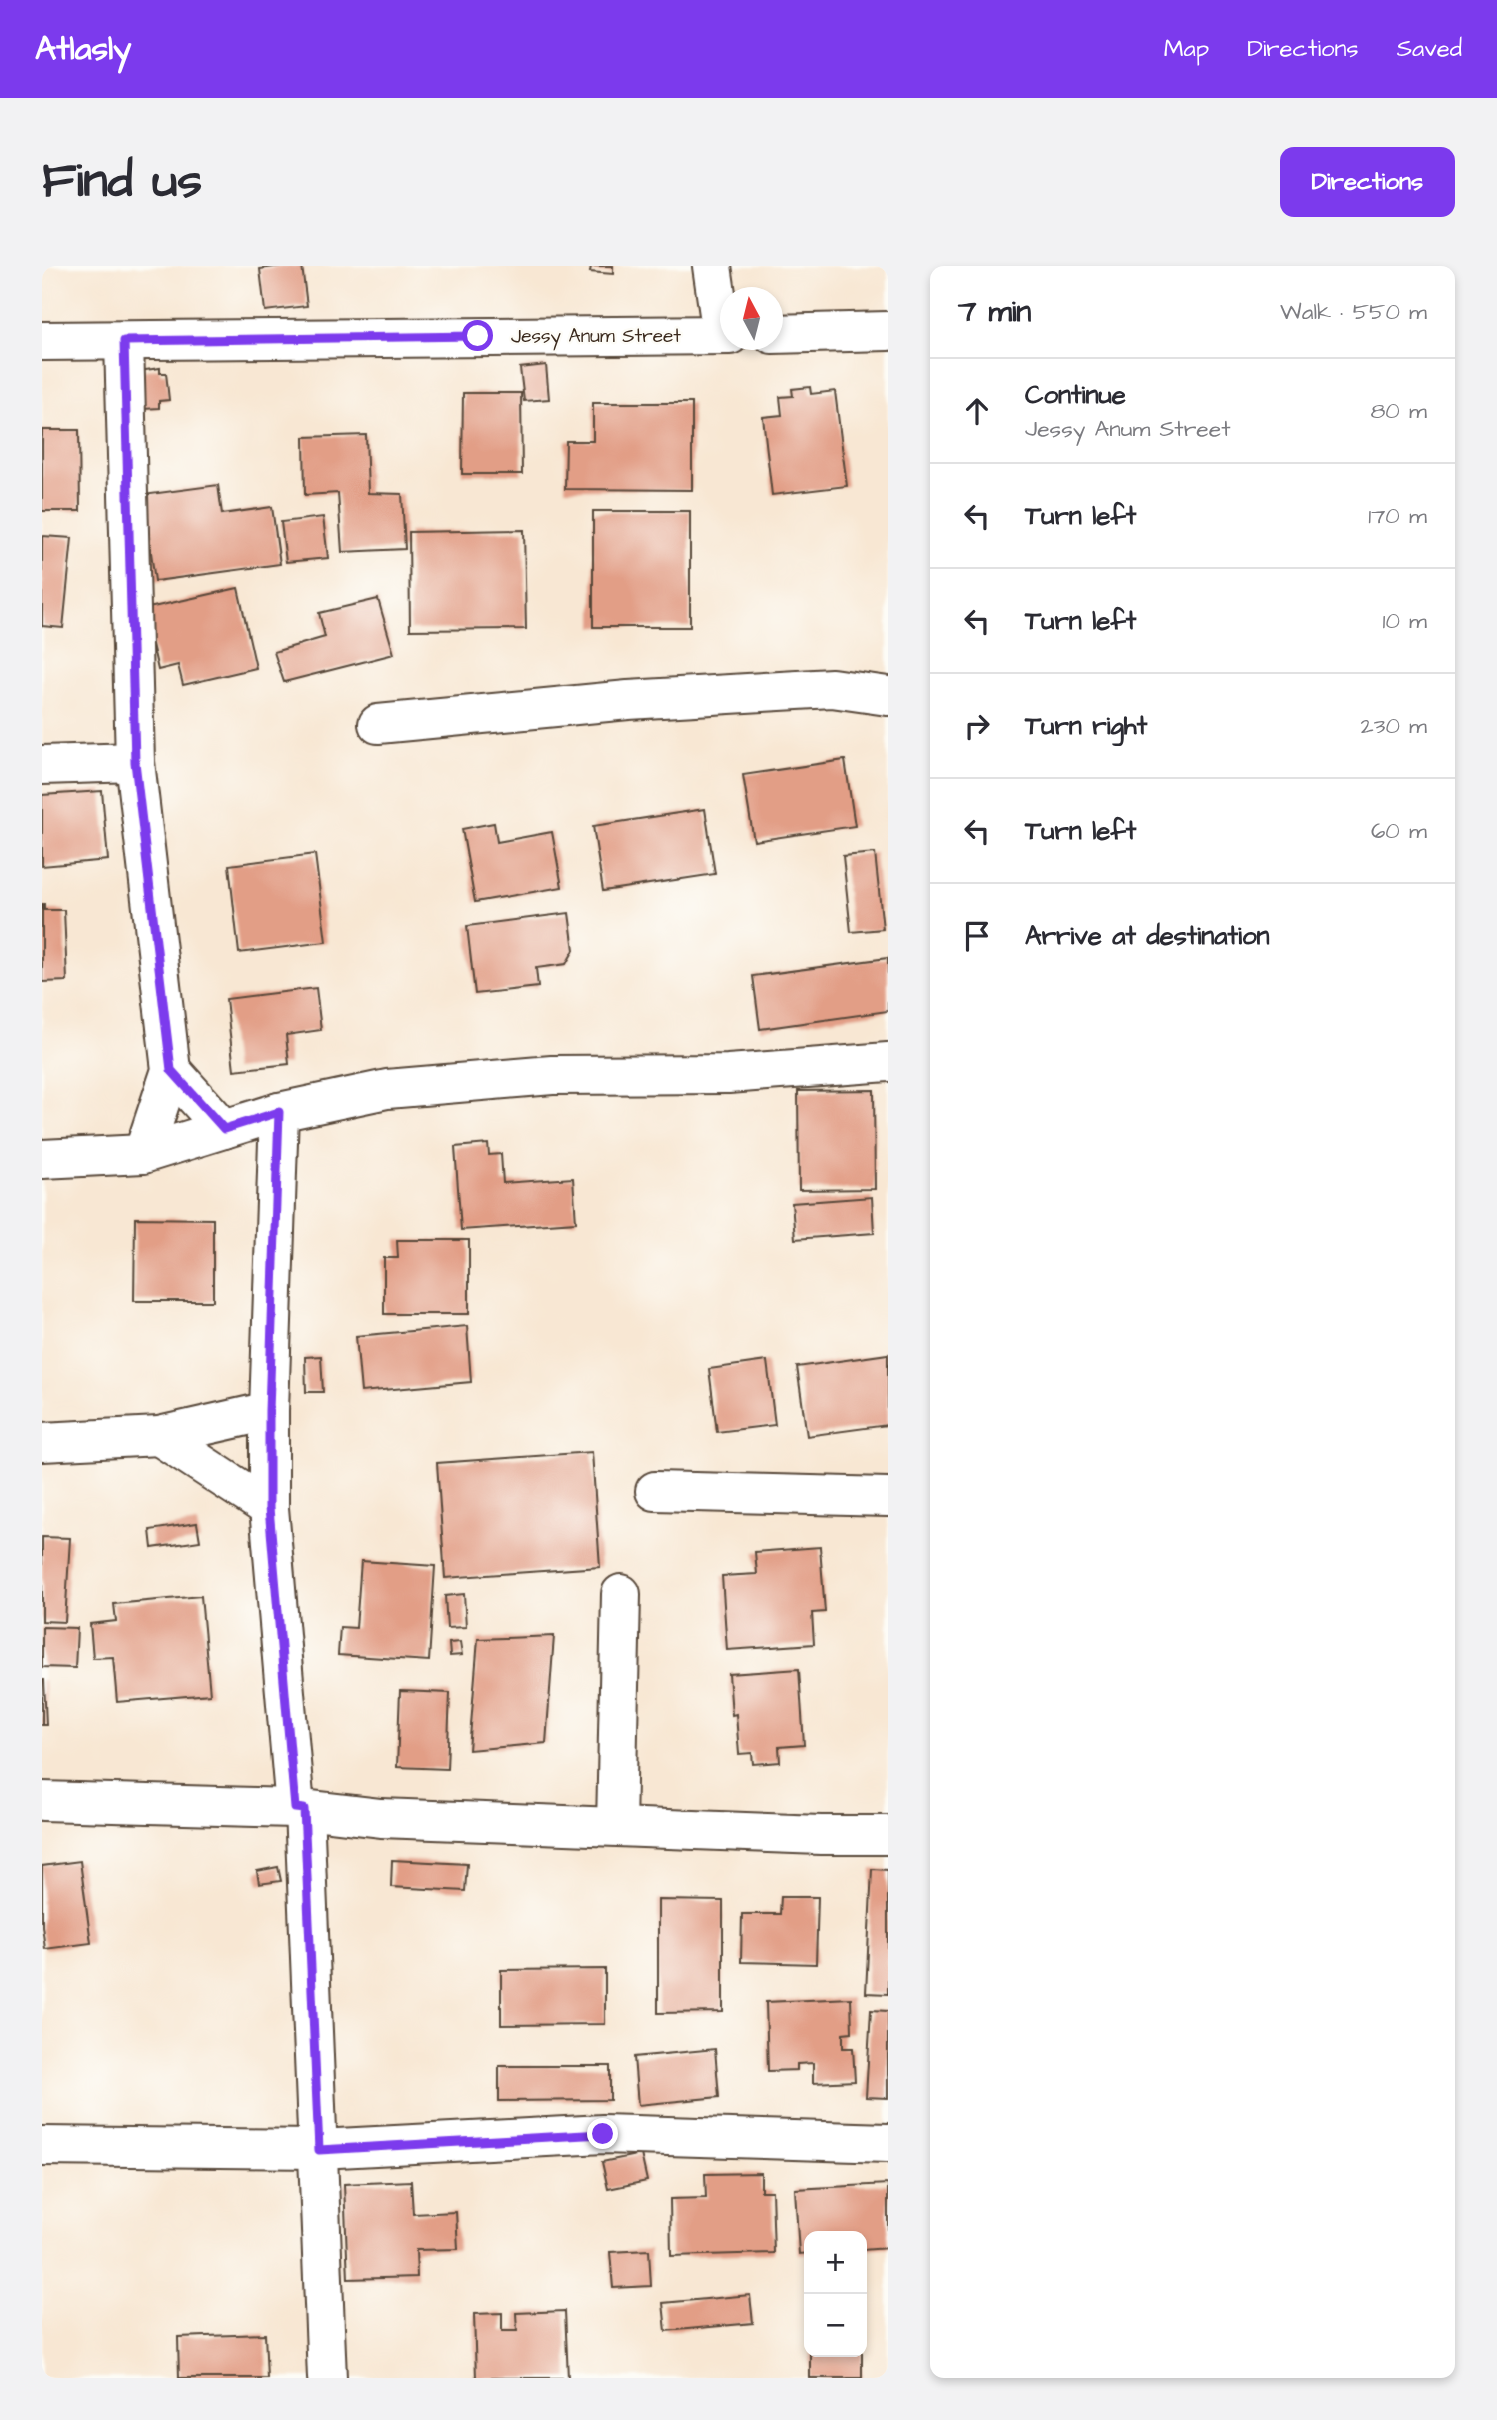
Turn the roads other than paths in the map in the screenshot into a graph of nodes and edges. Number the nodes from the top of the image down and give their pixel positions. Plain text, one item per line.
1 (712, 266) edge
2 (720, 305) edge
3 (888, 331) edge
4 (783, 334) edge
5 (720, 335) edge
6 (42, 341) edge
7 (124, 341) junction
8 (888, 696) edge
9 (378, 724) dead end
10 (135, 762) junction
11 (42, 765) edge
12 (888, 1062) edge
13 (171, 1070) junction
14 (279, 1112) junction
15 (224, 1129) junction
16 (143, 1154) junction
17 (42, 1159) edge
18 (269, 1411) junction
19 (159, 1436) junction
20 (42, 1442) edge
21 (655, 1491) dead end
22 (888, 1497) edge
23 (269, 1508) junction
24 (621, 1594) dead end
25 (42, 1801) edge
26 (300, 1809) junction
27 (616, 1826) junction
28 (888, 1835) edge
29 (888, 2143) edge
30 (42, 2146) edge
31 (319, 2150) junction
32 (327, 2378) edge

1 - 2 street
3 - 4 street
5 - 7 street, Jessy Anum Street
6 - 7 street, Jessy Anum Street
7 - 10 street
8 - 9 street
10 - 11 street
10 - 13 street
12 - 14 street
13 - 15 street
13 - 16 street
14 - 15 street
14 - 18 street
15 - 16 street
16 - 17 street
18 - 19 street
18 - 23 street
19 - 20 street
19 - 23 street
21 - 22 street
23 - 26 street
24 - 27 street
25 - 26 street
26 - 27 street
26 - 31 street
27 - 28 street
29 - 31 street
30 - 31 street
31 - 32 street

